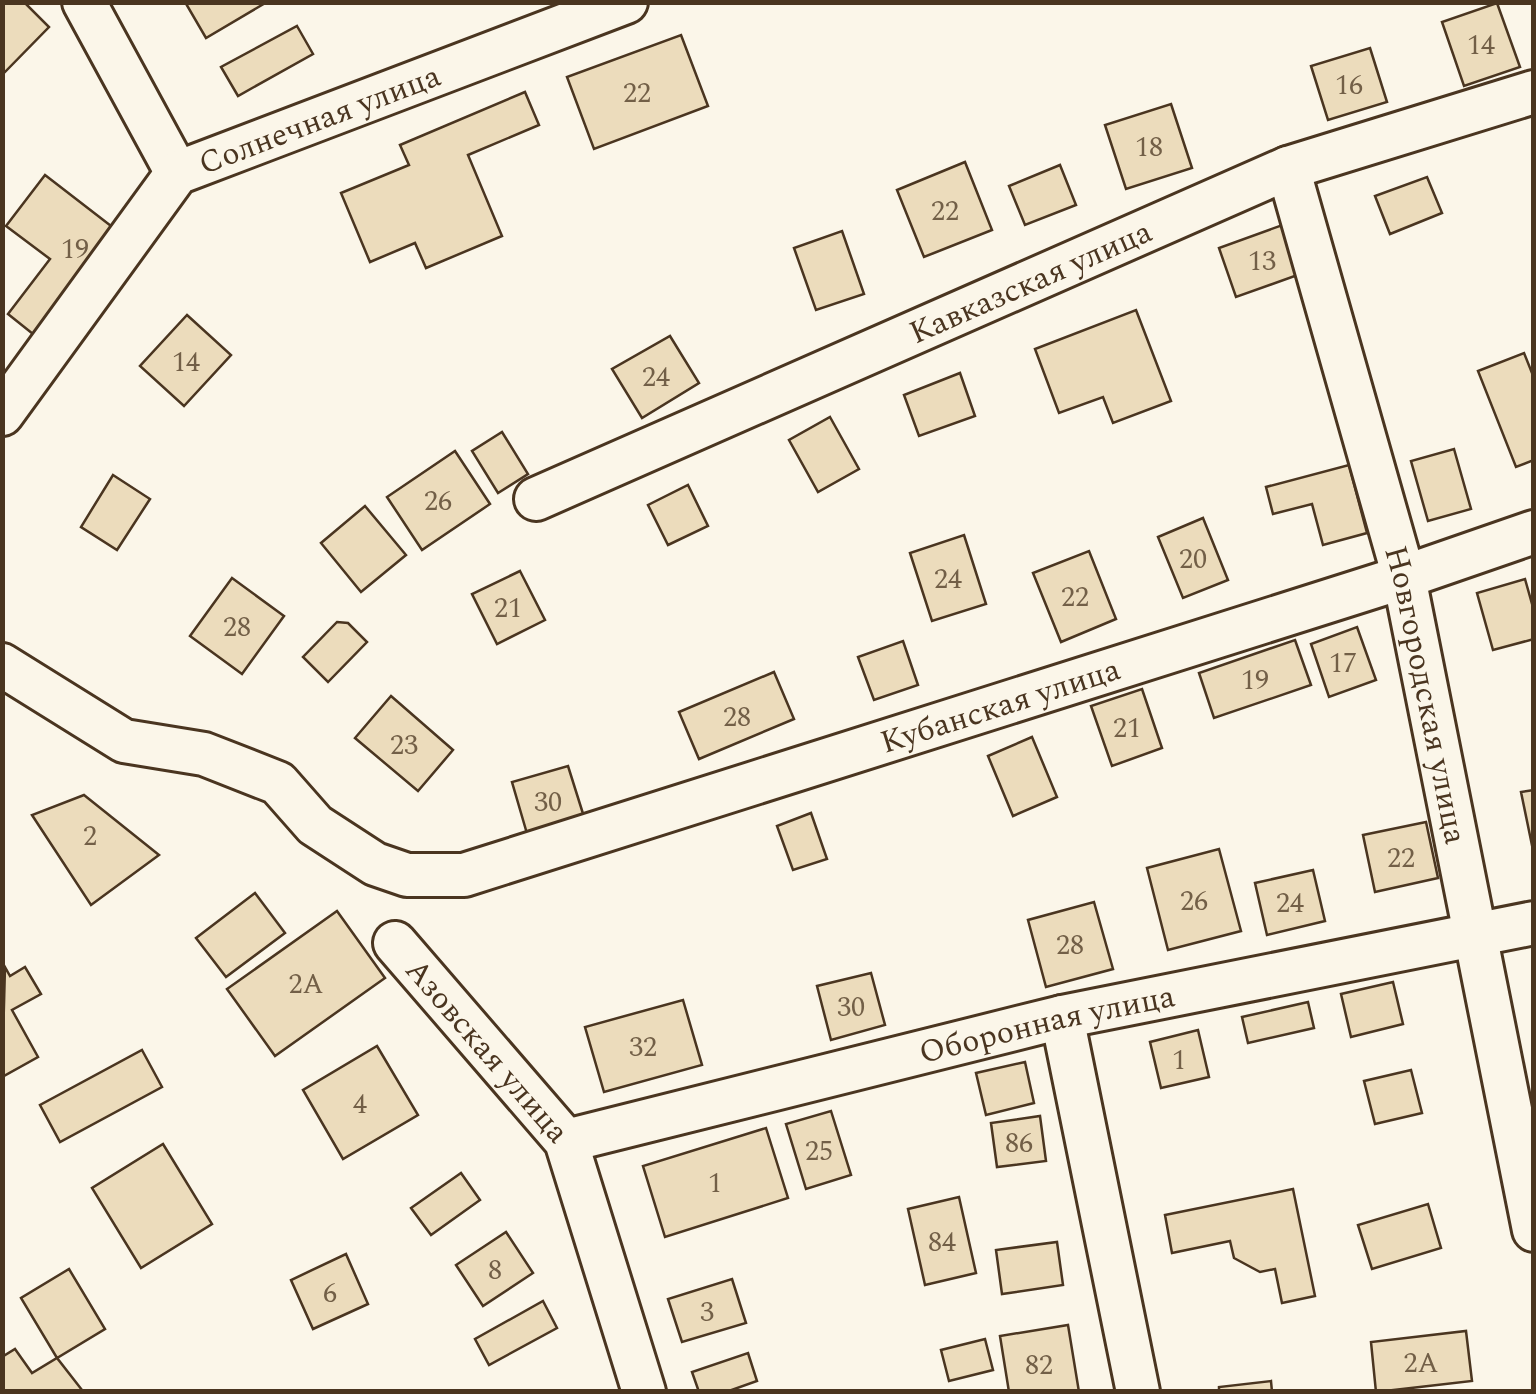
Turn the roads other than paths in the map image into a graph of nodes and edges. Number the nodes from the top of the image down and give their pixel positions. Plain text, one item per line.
1 (84, 2) edge
2 (626, 2) edge
3 (535, 20) edge
4 (1534, 92) edge
5 (1288, 168) junction
6 (177, 174) junction
7 (2, 414) edge
8 (536, 498) dead end
9 (1534, 532) edge
10 (1404, 577) junction
11 (2, 666) edge
12 (1534, 923) edge
13 (1478, 933) junction
14 (396, 942) dead end
15 (1062, 1017) junction
16 (566, 1141) junction
17 (1534, 1230) edge
18 (644, 1392) edge
19 (1138, 1392) edge

1 - 6 street
2 - 3 street, Солнечная улица
3 - 6 street, Солнечная улица
4 - 5 street, Кавказская улица
5 - 8 street, Кавказская улица
5 - 10 street, Новгородская улица
6 - 7 street, Солнечная улица
9 - 10 street, Кубанская улица
10 - 11 street, Кубанская улица
10 - 13 street, Новгородская улица
12 - 13 street, Оборонная улица
13 - 15 street, Оборонная улица
13 - 17 street, Новгородская улица
14 - 16 street, Азовская улица
15 - 16 street, Оборонная улица
15 - 19 street
16 - 18 street, Азовская улица

